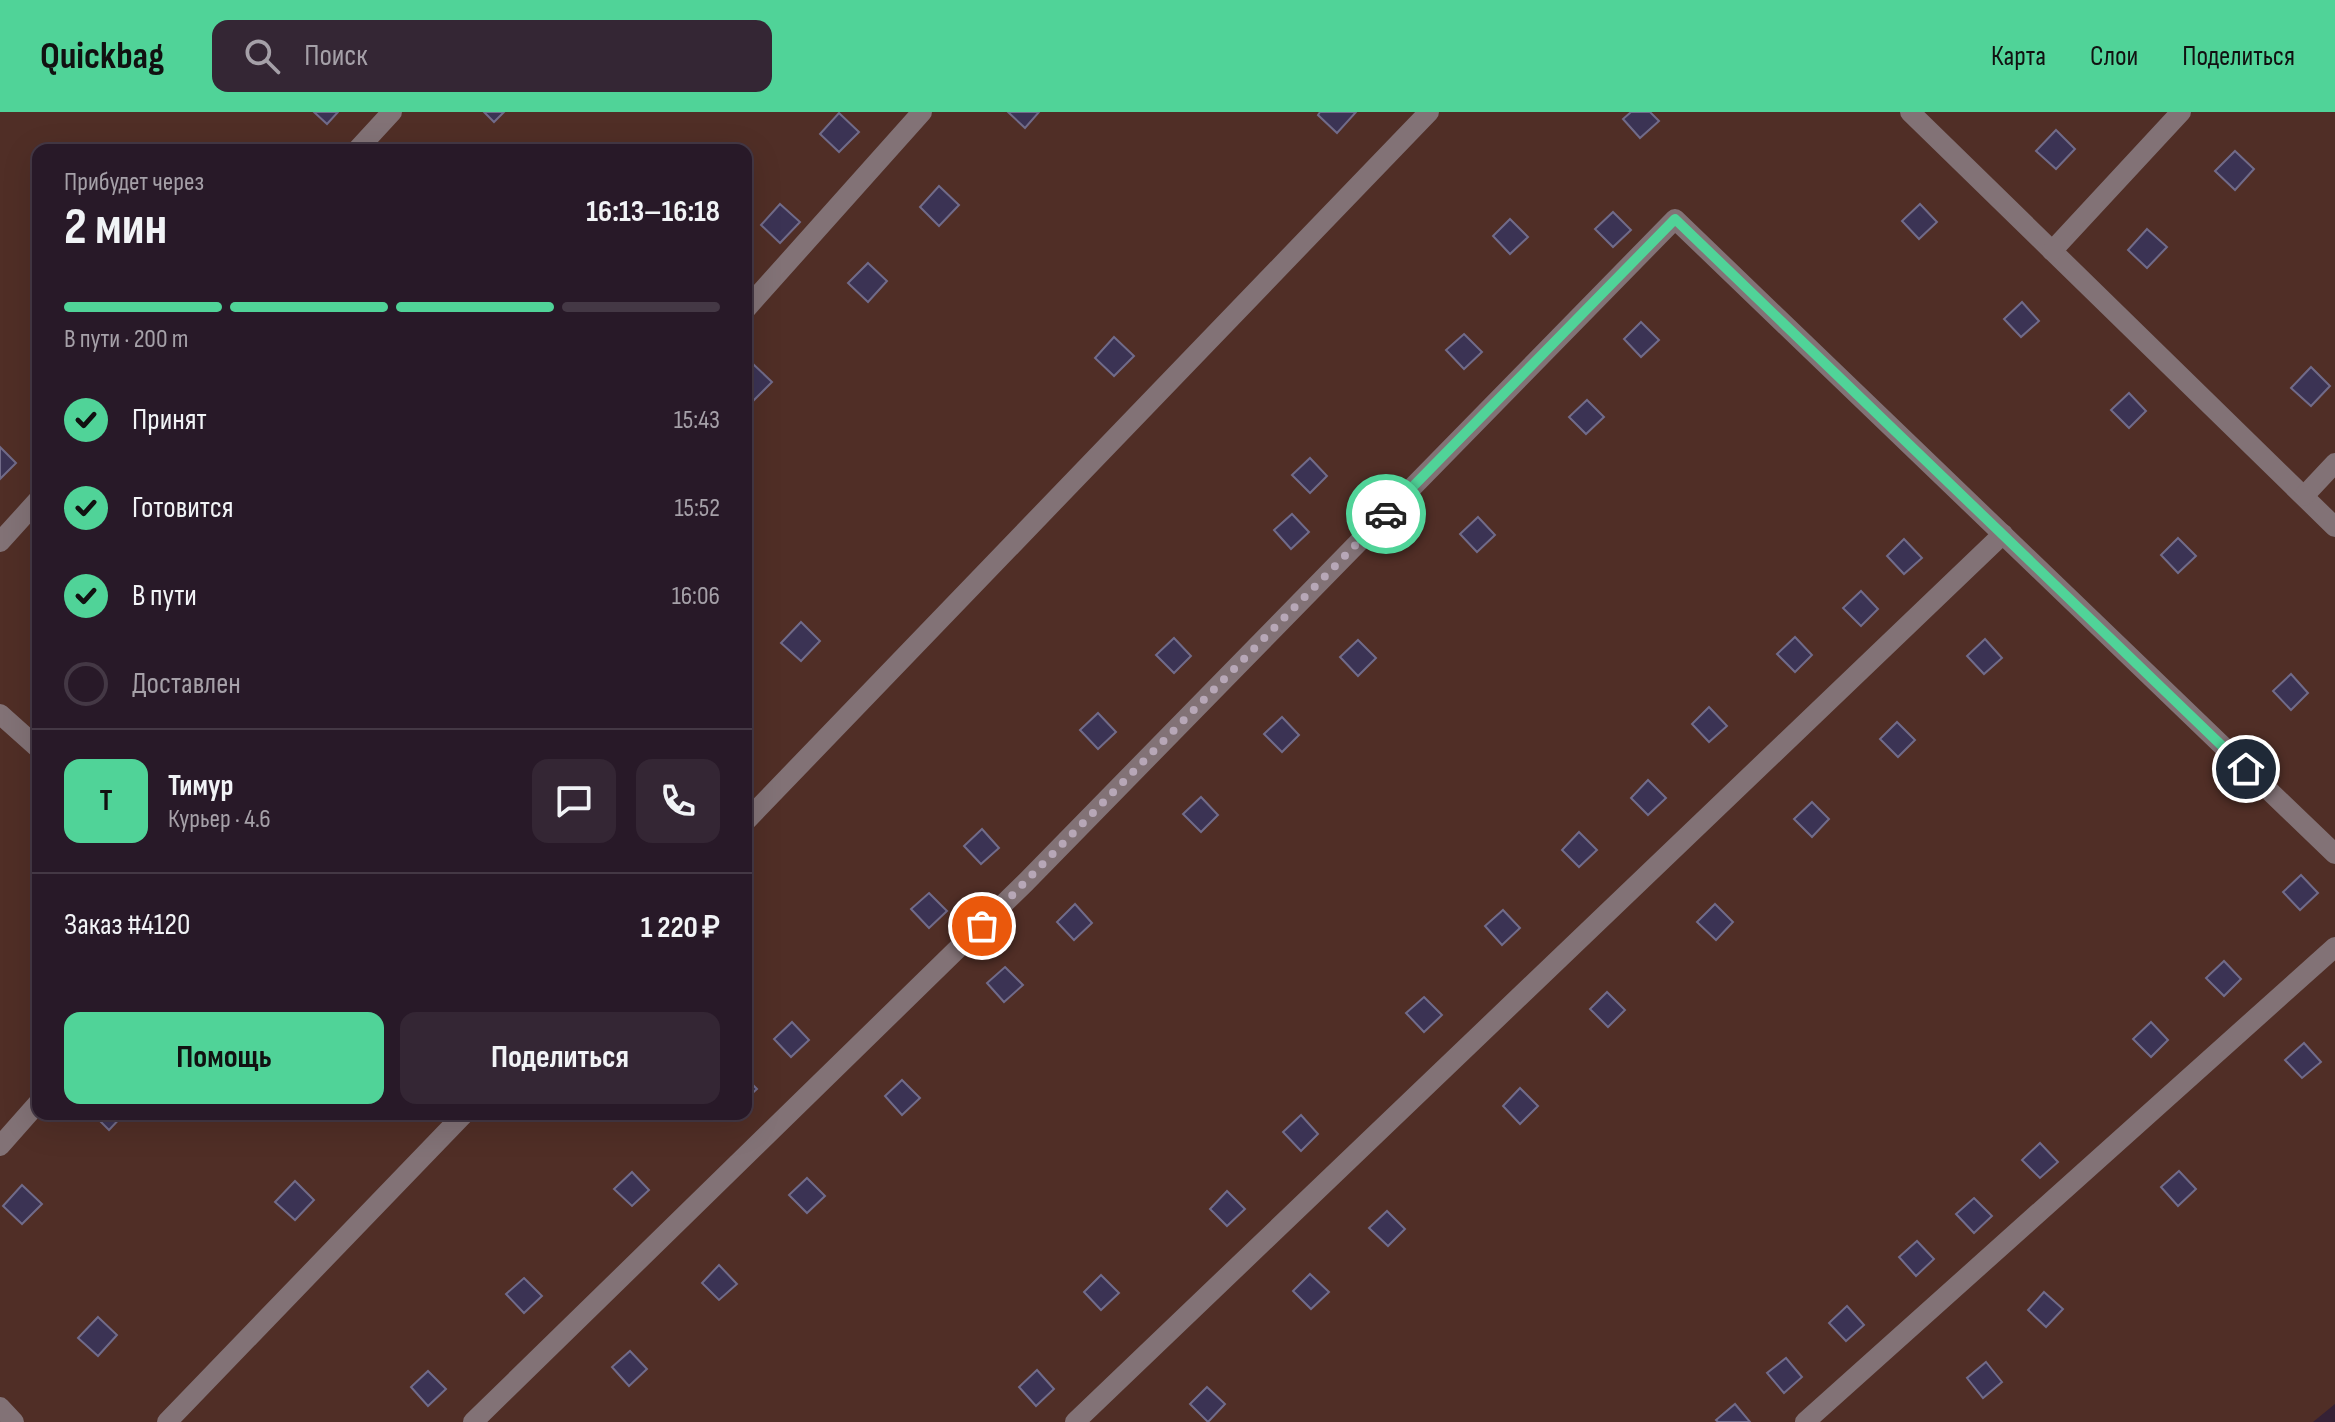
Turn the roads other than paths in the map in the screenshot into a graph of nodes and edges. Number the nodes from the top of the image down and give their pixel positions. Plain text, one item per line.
1 (392, 112) edge
2 (922, 112) edge
3 (1429, 112) edge
4 (1910, 112) edge
5 (2181, 112) edge
6 (363, 144) edge
7 (2052, 251) junction
8 (752, 302) edge
9 (2335, 463) edge
10 (2304, 496) junction
11 (32, 507) edge
12 (2335, 527) edge
13 (2003, 534) junction
14 (0, 542) edge
15 (0, 714) edge
16 (32, 743) edge
17 (752, 815) edge
18 (2335, 854) edge
19 (2335, 947) edge
20 (32, 1110) edge
21 (458, 1120) edge
22 (0, 1146) edge
23 (0, 1407) edge
24 (14, 1422) edge
25 (167, 1422) edge
26 (473, 1422) edge
27 (1075, 1422) edge
28 (1805, 1422) edge

1 - 6 lane
2 - 8 lane
3 - 17 lane
4 - 7 lane
5 - 7 lane
7 - 10 lane
9 - 10 lane
10 - 12 lane
11 - 14 lane
13 - 18 lane
13 - 26 lane
13 - 27 lane
15 - 16 lane
19 - 28 lane
20 - 22 lane
21 - 25 lane
23 - 24 lane

